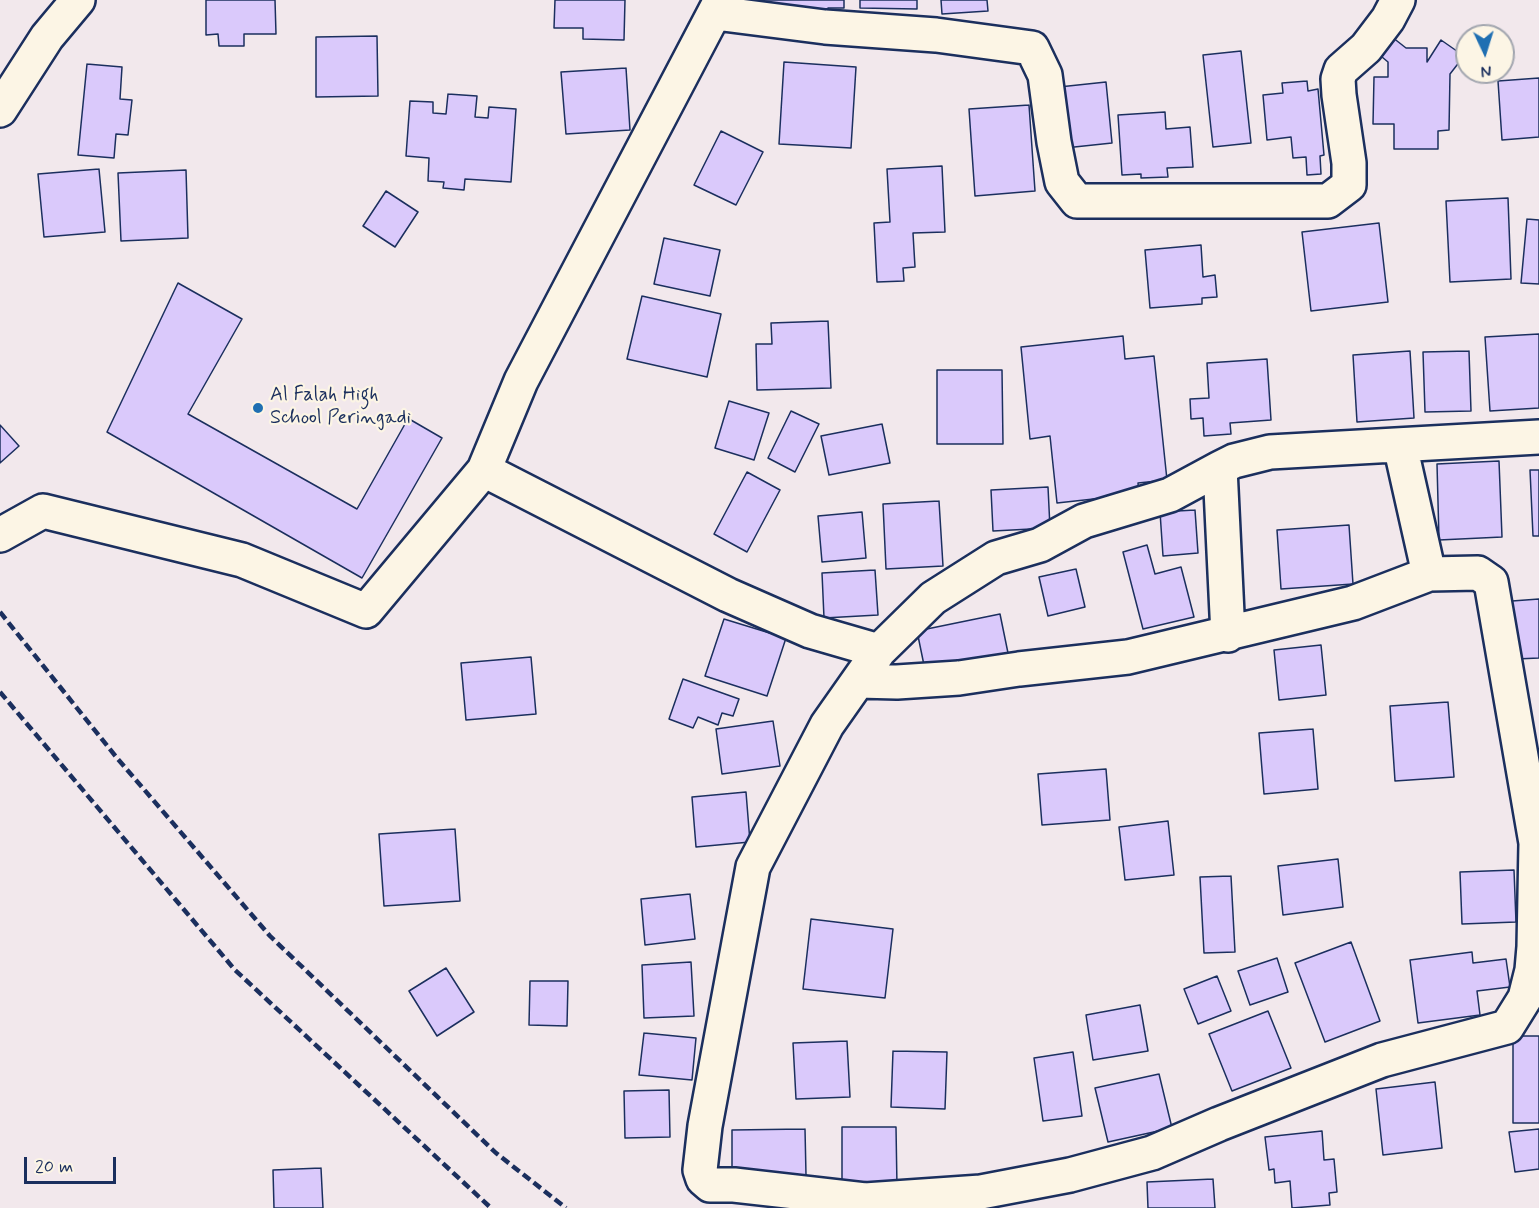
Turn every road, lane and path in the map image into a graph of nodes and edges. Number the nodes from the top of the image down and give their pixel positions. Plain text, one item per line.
1 (78, 0) edge
2 (1398, 0) edge
3 (718, 6) edge
4 (0, 110) edge
5 (1539, 437) edge
6 (1400, 445) junction
7 (1220, 468) junction
8 (484, 470) junction
9 (0, 535) edge
10 (1429, 574) junction
11 (1228, 635) junction
12 (879, 651) junction
13 (858, 681) junction
14 (1532, 787) edge

1 - 4 street
2 - 3 street
3 - 8 street
5 - 6 street
6 - 7 street
6 - 10 street
7 - 11 street
7 - 12 street
8 - 9 street
8 - 12 street
10 - 11 street
10 - 14 street
11 - 13 street
12 - 13 street
13 - 14 street

